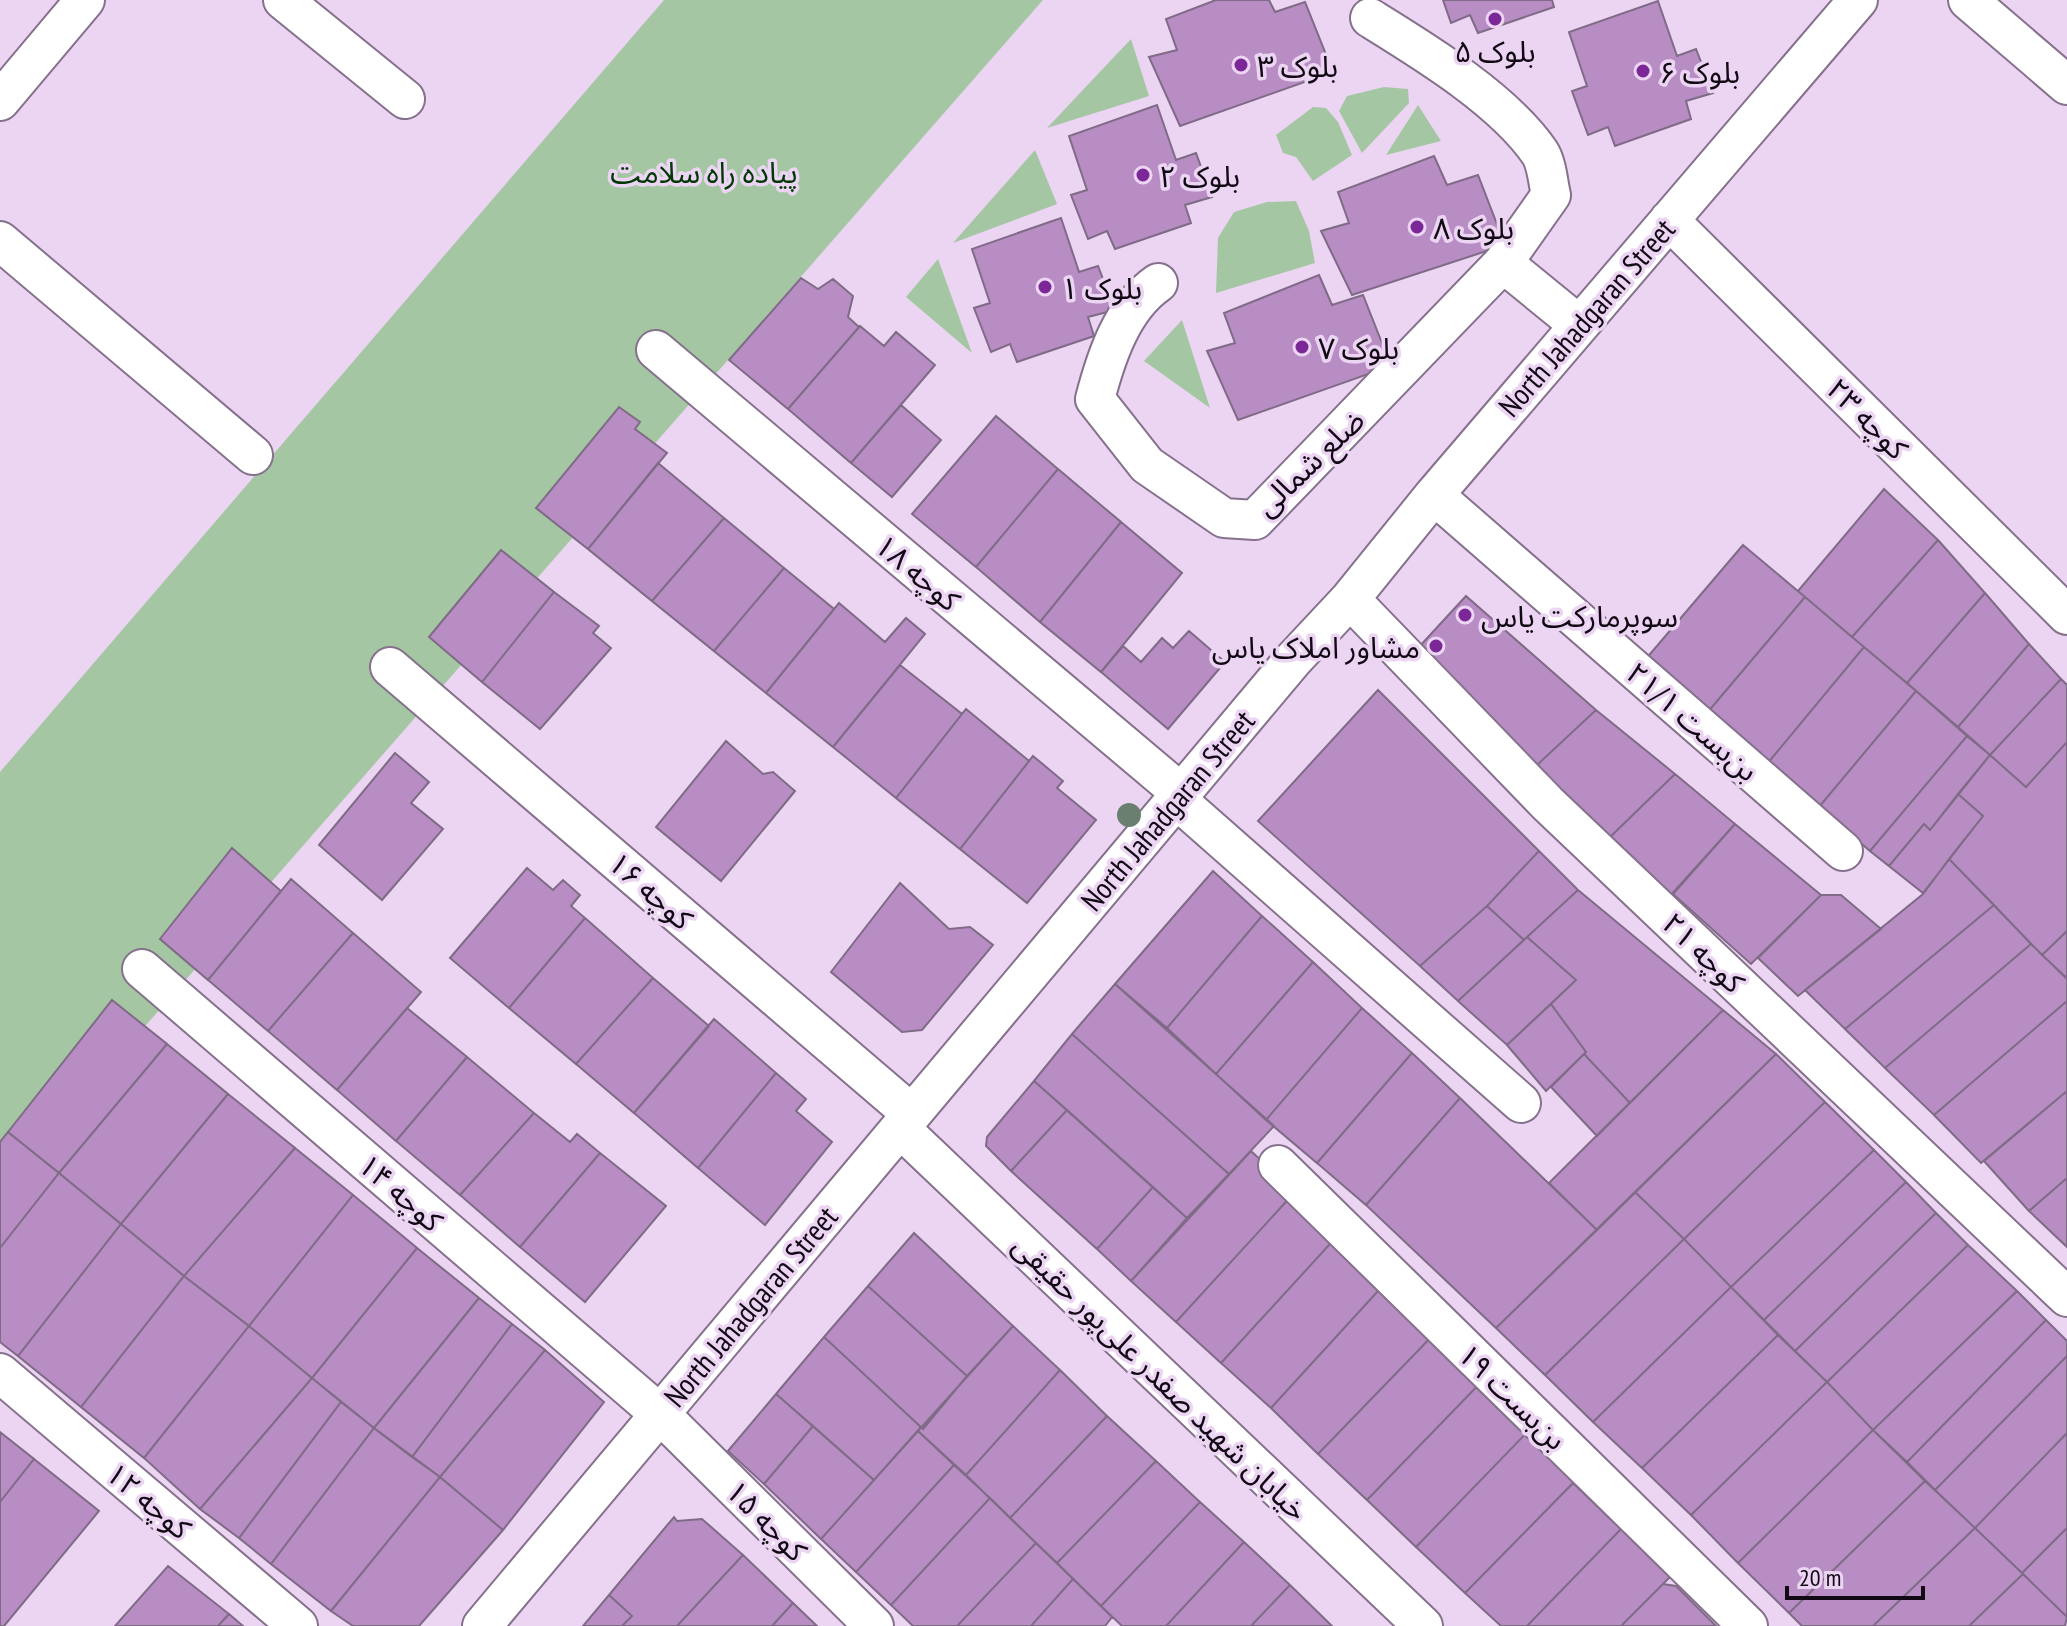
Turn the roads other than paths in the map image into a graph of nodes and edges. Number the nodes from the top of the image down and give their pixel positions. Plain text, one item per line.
1 (283, 0) edge
2 (1858, 0) edge
3 (1968, 0) edge
4 (83, 1) edge
5 (1370, 18) dead end
6 (2067, 85) edge
7 (405, 99) dead end
8 (0, 101) edge
9 (1669, 220) junction
10 (0, 241) edge
11 (1503, 263) junction
12 (1158, 283) dead end
13 (1579, 325) junction
14 (656, 350) dead end
15 (253, 455) dead end
16 (1434, 495) junction
17 (1350, 599) junction
18 (2067, 615) edge
19 (390, 667) dead end
20 (1178, 796) junction
21 (1843, 851) dead end
22 (142, 969) dead end
23 (1521, 1103) dead end
24 (906, 1121) junction
25 (1278, 1165) dead end
26 (2067, 1297) edge
27 (0, 1373) edge
28 (660, 1414) junction
29 (298, 1626) edge
30 (482, 1626) edge
31 (874, 1626) edge
32 (1423, 1626) edge
33 (1748, 1626) edge

1 - 7 street
2 - 9 street, North Jahadgaran Street
3 - 6 street
4 - 8 street
5 - 11 street
9 - 13 street, North Jahadgaran Street
9 - 18 street, کوچه ۲۳
10 - 15 street
11 - 12 street, ضلع شمالی
11 - 13 street
13 - 16 street, North Jahadgaran Street
14 - 20 street, کوچه ۱۸
16 - 17 street, North Jahadgaran Street
16 - 21 street, بن‌بست ۲۱/۱
17 - 20 street, North Jahadgaran Street
17 - 26 street, کوچه ۲۱
19 - 24 street, کوچه ۱۶
20 - 23 street
20 - 24 street, North Jahadgaran Street
22 - 28 street, کوچه ۱۴
24 - 28 street, North Jahadgaran Street
24 - 32 street, خیابان شهید صفدر علی‌پور حقیقی
25 - 33 street, بن‌بست ۱۹
27 - 29 street, کوچه ۱۲
28 - 30 street, North Jahadgaran Street
28 - 31 street, کوچه ۱۵

